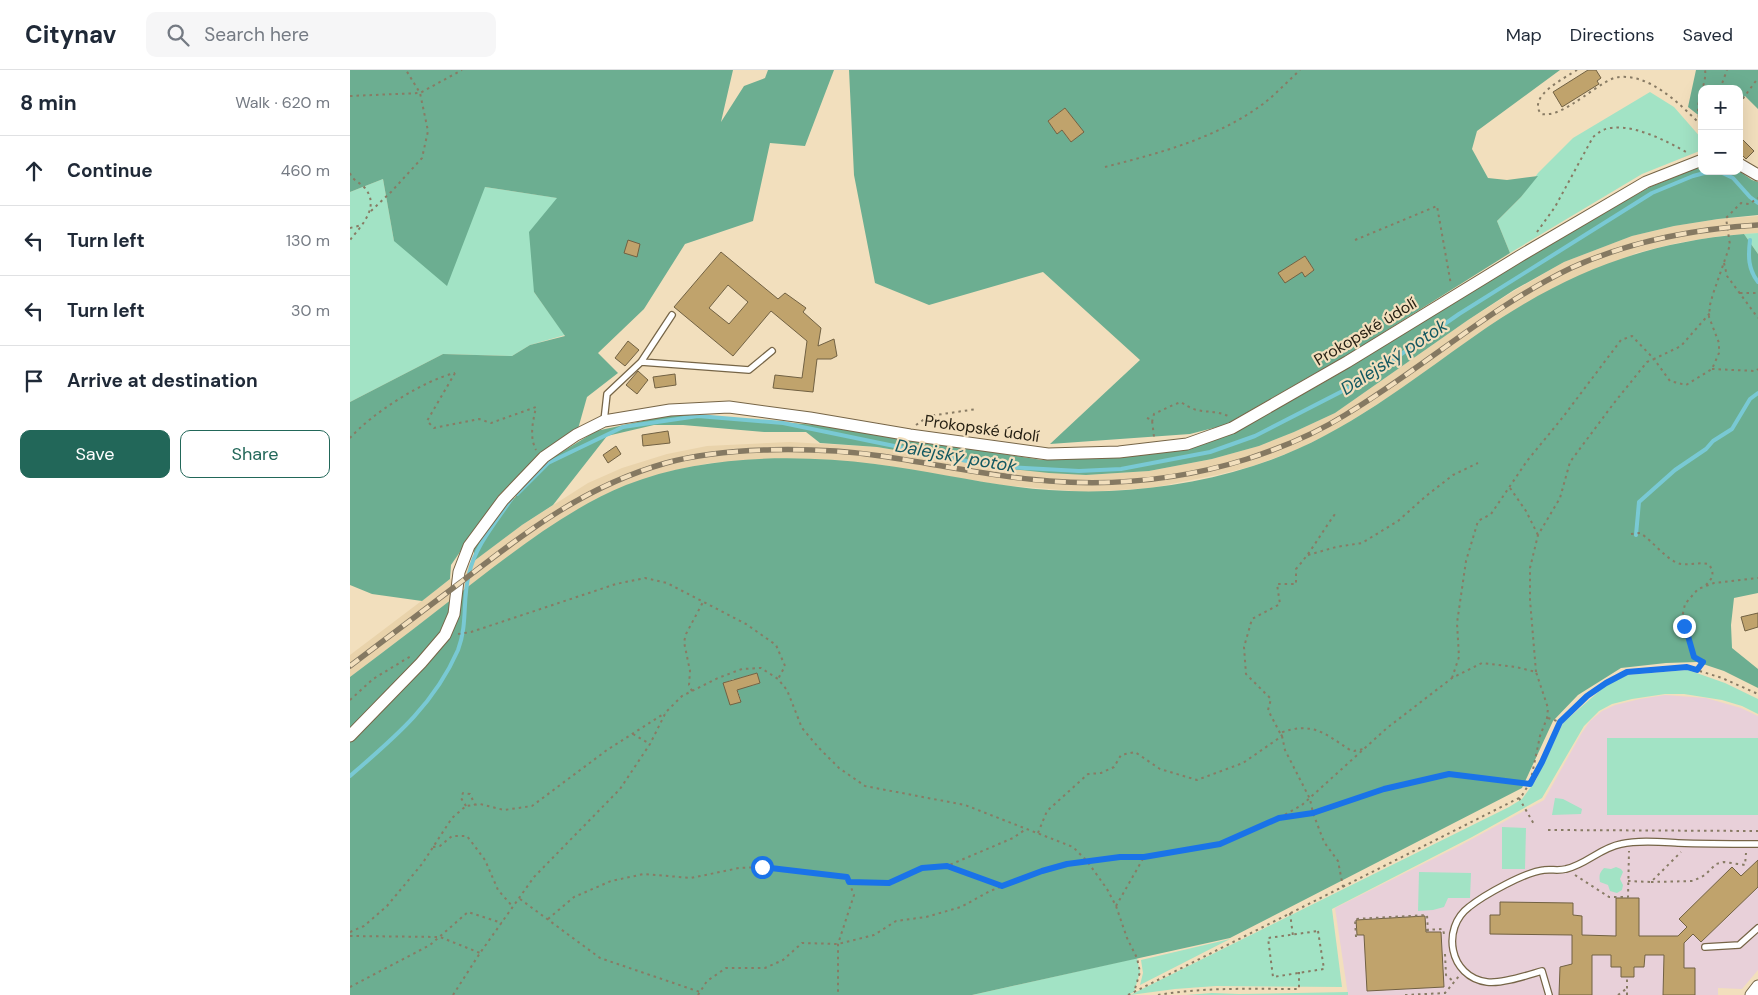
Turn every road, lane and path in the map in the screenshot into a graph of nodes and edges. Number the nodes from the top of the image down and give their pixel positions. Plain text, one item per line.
1 (406, 70) edge
2 (462, 70) edge
3 (1300, 70) edge
4 (1577, 70) edge
5 (1705, 70) edge
6 (1727, 70) edge
7 (1758, 78) edge
8 (1702, 85) edge
9 (1721, 85) edge
10 (420, 93) junction
11 (350, 96) edge
12 (1743, 99) edge
13 (1698, 121) edge
14 (1688, 154) dead end
15 (1698, 162) edge
16 (1743, 166) edge
17 (1105, 167) dead end
18 (350, 173) edge
19 (1758, 175) edge
20 (1758, 198) edge
21 (371, 211) junction
22 (362, 225) junction
23 (350, 228) edge
24 (1535, 235) dead end
25 (350, 240) edge
26 (1355, 240) dead end
27 (1724, 263) junction
28 (1739, 293) junction
29 (1758, 293) edge
30 (1453, 297) junction
31 (1710, 313) junction
32 (672, 315) dead end
33 (1758, 318) edge
34 (772, 351) dead end
35 (1654, 359) junction
36 (641, 362) junction
37 (1712, 369) junction
38 (1758, 369) edge
39 (978, 409) dead end
40 (1147, 418) dead end
41 (604, 421) junction
42 (1152, 422) junction
43 (1241, 423) junction
44 (910, 435) junction
45 (350, 438) edge
46 (1155, 448) junction
47 (544, 457) junction
48 (1478, 463) dead end
49 (1509, 487) junction
50 (1335, 514) dead end
51 (1631, 534) dead end
52 (1538, 535) junction
53 (1308, 555) junction
54 (1758, 578) edge
55 (1705, 587) junction
56 (703, 602) junction
57 (458, 634) dead end
58 (413, 655) dead end
59 (1697, 670) junction
60 (1536, 672) junction
61 (1452, 678) junction
62 (778, 679) junction
63 (692, 691) junction
64 (1758, 694) edge
65 (350, 700) edge
66 (666, 712) junction
67 (1547, 718) junction
68 (1560, 722) junction
69 (632, 734) junction
70 (1281, 734) junction
71 (350, 736) edge
72 (650, 744) junction
73 (1364, 748) junction
74 (1530, 784) junction
75 (1310, 798) junction
76 (1519, 798) junction
77 (475, 805) junction
78 (466, 806) junction
79 (1313, 813) junction
80 (1279, 818) junction
81 (1535, 826) dead end
82 (1026, 829) junction
83 (1548, 830) dead end
84 (1689, 830) junction
85 (1758, 831) edge
86 (1038, 833) junction
87 (1689, 843) junction
88 (1746, 844) junction
89 (1758, 844) edge
90 (433, 847) junction
91 (1628, 853) dead end
92 (1144, 857) junction
93 (1087, 861) junction
94 (947, 866) junction
95 (1568, 868) junction
96 (849, 882) junction
97 (1628, 882) junction
98 (1651, 882) junction
99 (1002, 886) junction
100 (1343, 887) junction
101 (519, 898) junction
102 (1116, 906) junction
103 (513, 907) junction
104 (1290, 913) junction
105 (548, 919) junction
106 (502, 923) junction
107 (1758, 928) edge
108 (350, 932) edge
109 (1293, 935) junction
110 (350, 936) edge
111 (440, 937) junction
112 (1356, 937) dead end
113 (1444, 938) dead end
114 (838, 944) junction
115 (1705, 947) dead end
116 (1444, 948) dead end
117 (480, 953) junction
118 (1463, 971) junction
119 (1299, 972) junction
120 (1627, 977) dead end
121 (1454, 982) junction
122 (1758, 986) edge
123 (350, 988) edge
124 (1627, 989) junction
125 (1134, 992) junction
126 (699, 994) edge
127 (454, 995) edge
128 (838, 995) edge
129 (1128, 995) edge
130 (1158, 995) edge
131 (1405, 995) edge
132 (1549, 995) edge
133 (1618, 995) edge
134 (1627, 995) edge
135 (1751, 995) edge

1 - 10 path
2 - 10 path
3 - 17 path
4 - 13 path
5 - 8 path
6 - 9 path
7 - 12 path
10 - 11 path
10 - 21 path
14 - 24 path
15 - 30 street, Prokopské údolí
16 - 19 street
18 - 21 path
20 - 27 path
21 - 22 path
22 - 23 path
22 - 25 path
26 - 30 path
27 - 28 path
27 - 31 path
28 - 29 path
28 - 33 path
30 - 43 street, Prokopské údolí
31 - 35 path
31 - 37 path
32 - 36 lane
34 - 36 lane
35 - 37 path
35 - 49 path
35 - 52 path
36 - 41 lane
37 - 38 path
39 - 44 path
40 - 42 path
41 - 44 street, Prokopské údolí
41 - 47 street, Prokopské údolí
42 - 43 path
42 - 46 path
43 - 46 street, Prokopské údolí
44 - 46 street, Prokopské údolí
45 - 47 path
47 - 71 street, Prokopské údolí
48 - 53 path
49 - 52 path
49 - 61 path
50 - 53 path
51 - 55 path
52 - 60 path
53 - 70 path
54 - 55 path
55 - 59 path
56 - 57 path
56 - 62 path
56 - 63 path
58 - 65 path
59 - 64 path
59 - 68 path
60 - 61 path
60 - 67 path
61 - 73 path
62 - 63 path
62 - 82 path
63 - 66 path
66 - 69 path
66 - 72 path
67 - 68 path
67 - 74 path
68 - 74 path
69 - 72 path
69 - 77 path
70 - 73 path
70 - 75 path
70 - 86 path
72 - 101 path
73 - 75 path
74 - 76 path
74 - 79 path
75 - 79 path
75 - 80 path
76 - 81 path
76 - 100 path
77 - 78 path
77 - 78 path
78 - 90 path
79 - 80 path
79 - 100 path
80 - 92 path
82 - 86 path
82 - 94 path
83 - 84 path
84 - 85 path
84 - 87 path
86 - 93 path
87 - 88 lane
87 - 95 lane
87 - 98 path
88 - 89 lane
88 - 98 path
90 - 103 path
90 - 108 path
91 - 97 path
92 - 93 path
92 - 102 path
93 - 99 path
93 - 102 path
94 - 96 path
94 - 99 path
95 - 97 path
95 - 118 lane
96 - 105 path
96 - 114 path
97 - 98 path
99 - 114 path
100 - 104 path
101 - 103 path
101 - 105 path
102 - 125 path
103 - 106 path
104 - 109 path
104 - 125 path
105 - 126 path
106 - 111 path
106 - 117 path
107 - 115 lane
109 - 119 path
109 - 119 path
110 - 111 path
111 - 117 path
111 - 123 path
112 - 113 path
114 - 126 path
114 - 128 path
116 - 121 path
117 - 127 path
118 - 121 path
118 - 132 lane
119 - 130 path
120 - 124 path
121 - 131 path
122 - 135 street
124 - 133 path
124 - 134 path
125 - 129 path

